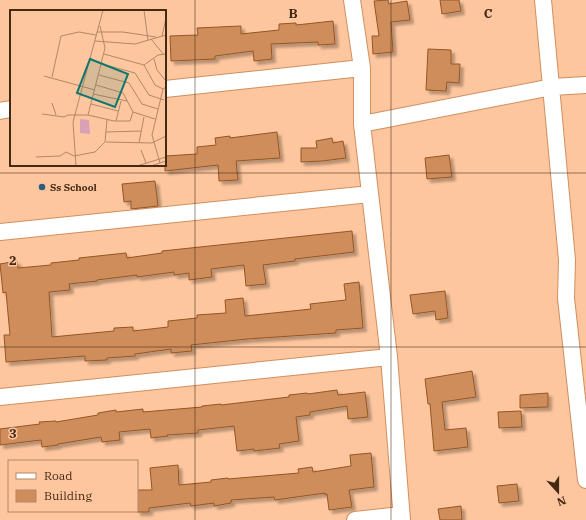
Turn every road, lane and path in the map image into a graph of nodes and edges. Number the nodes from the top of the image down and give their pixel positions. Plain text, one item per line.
1 (352, 0) edge
2 (543, 0) edge
3 (362, 68) junction
4 (586, 85) edge
5 (552, 87) junction
6 (166, 89) edge
7 (10, 109) edge
8 (0, 111) edge
9 (362, 124) junction
10 (370, 194) junction
11 (0, 232) edge
12 (389, 357) junction
13 (0, 397) edge
14 (586, 480) edge
15 (401, 518) edge
16 (355, 520) edge

1 - 3 street
2 - 5 street
3 - 6 street
3 - 9 street
4 - 5 street
5 - 9 street
5 - 14 street
7 - 8 street
9 - 10 street
10 - 11 street
10 - 12 street
12 - 13 street
12 - 15 street
15 - 16 street

